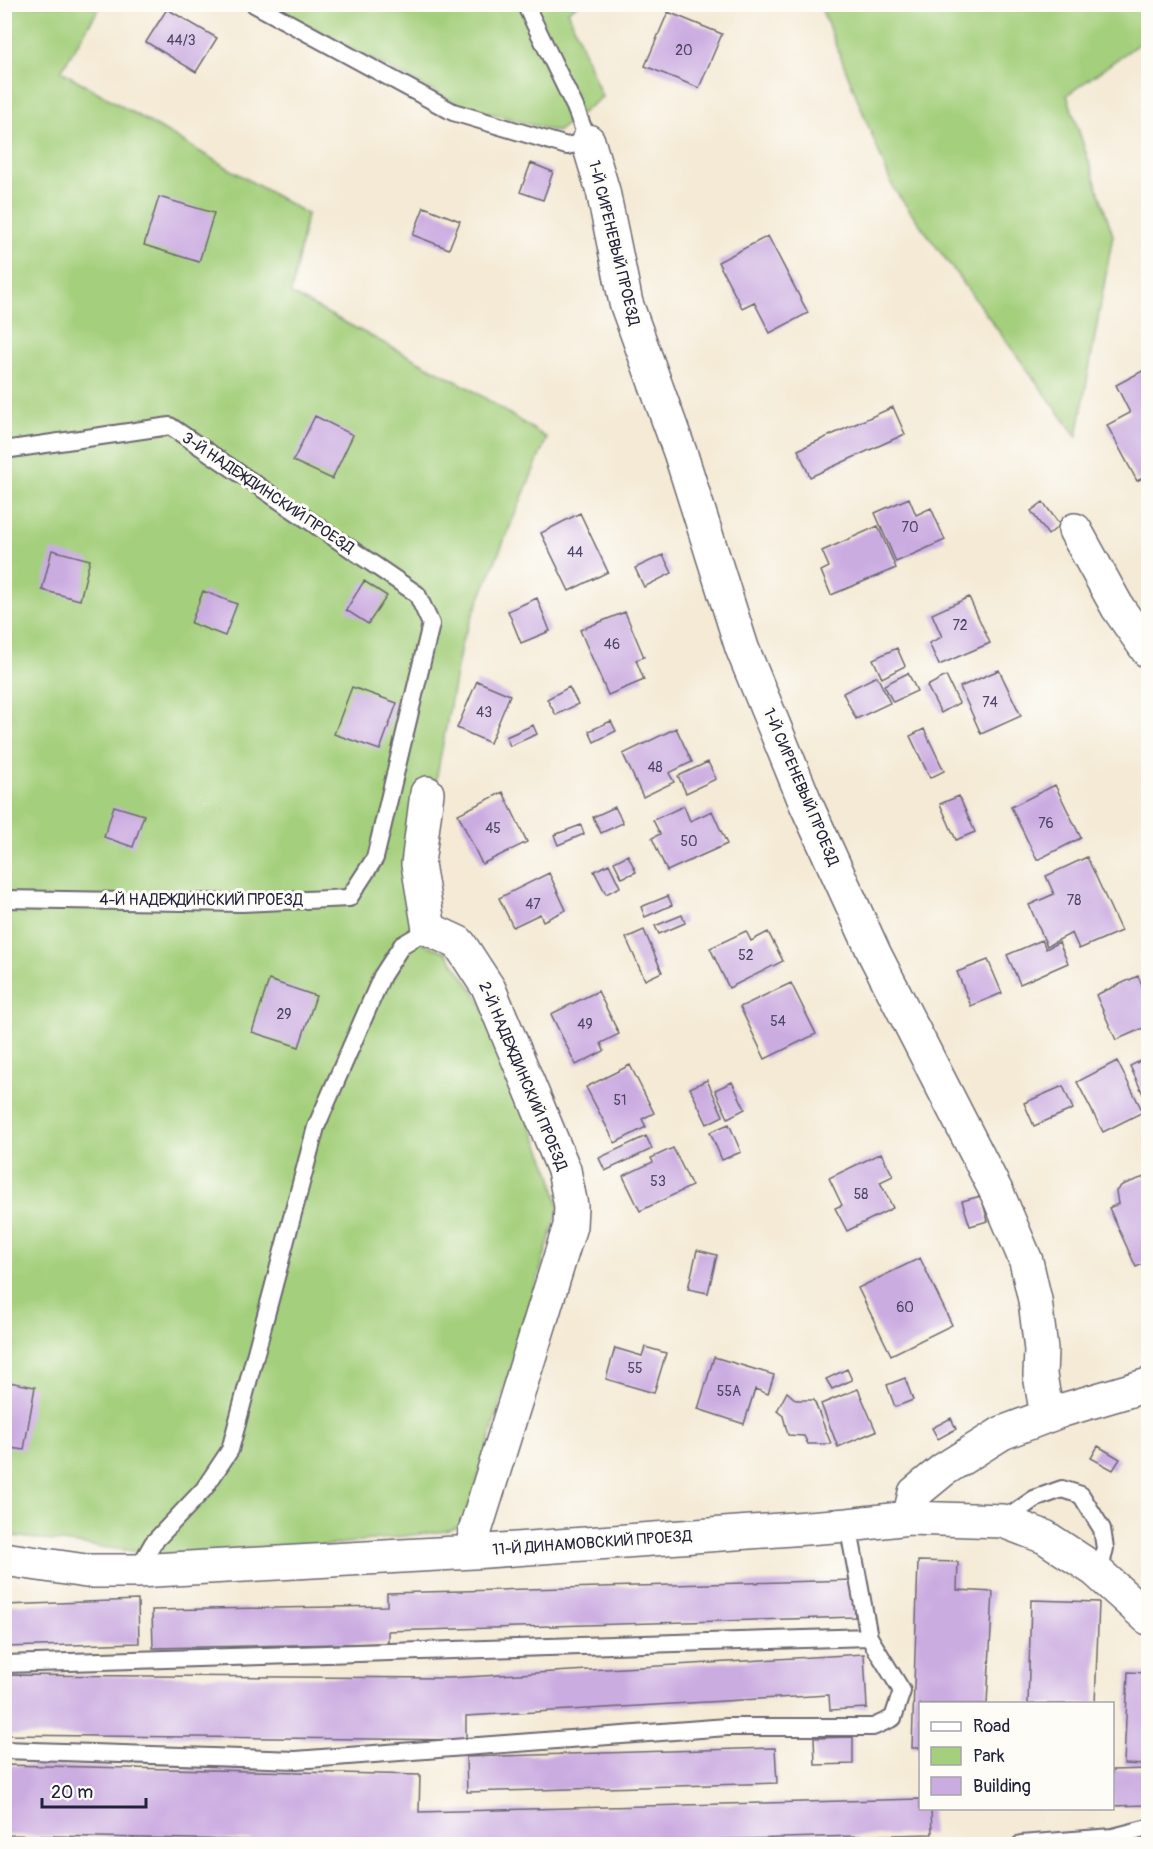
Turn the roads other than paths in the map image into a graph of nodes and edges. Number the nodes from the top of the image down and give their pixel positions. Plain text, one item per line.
1 (254, 4) edge
2 (525, 4) edge
3 (588, 141) junction
4 (4, 450) edge
5 (1075, 530) dead end
6 (1149, 651) edge
7 (427, 794) dead end
8 (375, 858) joint
9 (4, 898) edge
10 (429, 929) junction
11 (1149, 1385) edge
12 (1047, 1416) junction
13 (909, 1518) junction
14 (1003, 1521) junction
15 (848, 1525) junction
16 (473, 1552) junction
17 (4, 1559) edge
18 (1095, 1570) junction
19 (137, 1571) junction
20 (1149, 1618) edge
21 (869, 1637) junction
22 (4, 1664) edge
23 (4, 1750) edge
24 (1149, 1828) edge
25 (1021, 1845) edge

1 - 3 lane
2 - 3 lane
3 - 12 street, 1-Й СИРЕНЕВЫЙ ПРОЕЗД
4 - 8 lane, 3-Й НАДЕЖДИНСКИЙ ПРОЕЗД
5 - 6 street
7 - 10 street
8 - 9 lane, 4-Й НАДЕЖДИНСКИЙ ПРОЕЗД
10 - 16 street, 2-Й НАДЕЖДИНСКИЙ ПРОЕЗД
10 - 19 lane
11 - 12 street
12 - 13 street
13 - 14 street, 11-Й ДИНАМОВСКИЙ ПРОЕЗД
13 - 15 street, 11-Й ДИНАМОВСКИЙ ПРОЕЗД
14 - 18 street, 11-Й ДИНАМОВСКИЙ ПРОЕЗД
14 - 18 lane
15 - 16 street, 11-Й ДИНАМОВСКИЙ ПРОЕЗД
15 - 21 lane
16 - 19 street, 11-Й ДИНАМОВСКИЙ ПРОЕЗД
17 - 19 street, 11-Й ДИНАМОВСКИЙ ПРОЕЗД
18 - 20 street, 11-Й ДИНАМОВСКИЙ ПРОЕЗД
21 - 22 lane
21 - 23 lane
24 - 25 lane

